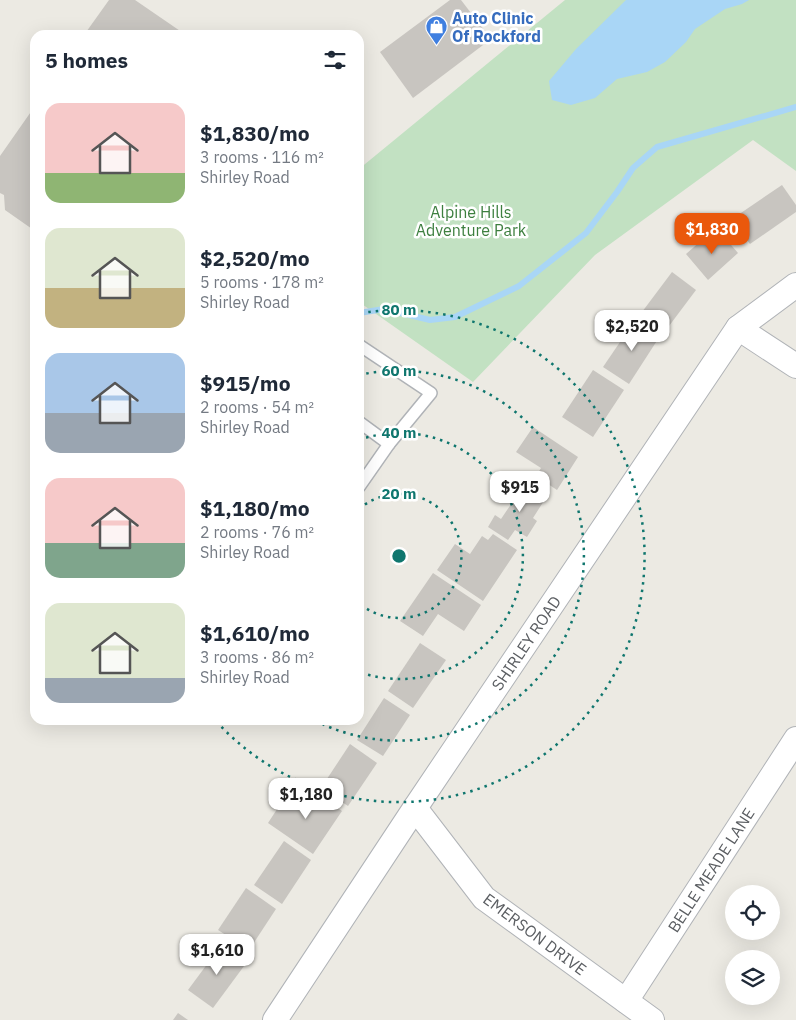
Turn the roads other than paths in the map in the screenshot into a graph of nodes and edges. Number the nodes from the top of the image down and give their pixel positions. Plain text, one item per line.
1 (796, 285) edge
2 (738, 328) junction
3 (364, 348) edge
4 (796, 366) edge
5 (364, 426) edge
6 (389, 444) junction
7 (364, 480) edge
8 (796, 739) edge
9 (415, 808) junction
10 (626, 1001) junction
11 (275, 1020) edge
12 (652, 1020) edge

1 - 2 street, SHIRLEY ROAD
2 - 4 street
2 - 9 street, SHIRLEY ROAD
3 - 6 lane
5 - 6 lane
6 - 7 lane
8 - 10 street, BELLE MEADE LANE
9 - 10 street, EMERSON DRIVE
9 - 11 street, SHIRLEY ROAD
10 - 12 street, EMERSON DRIVE

